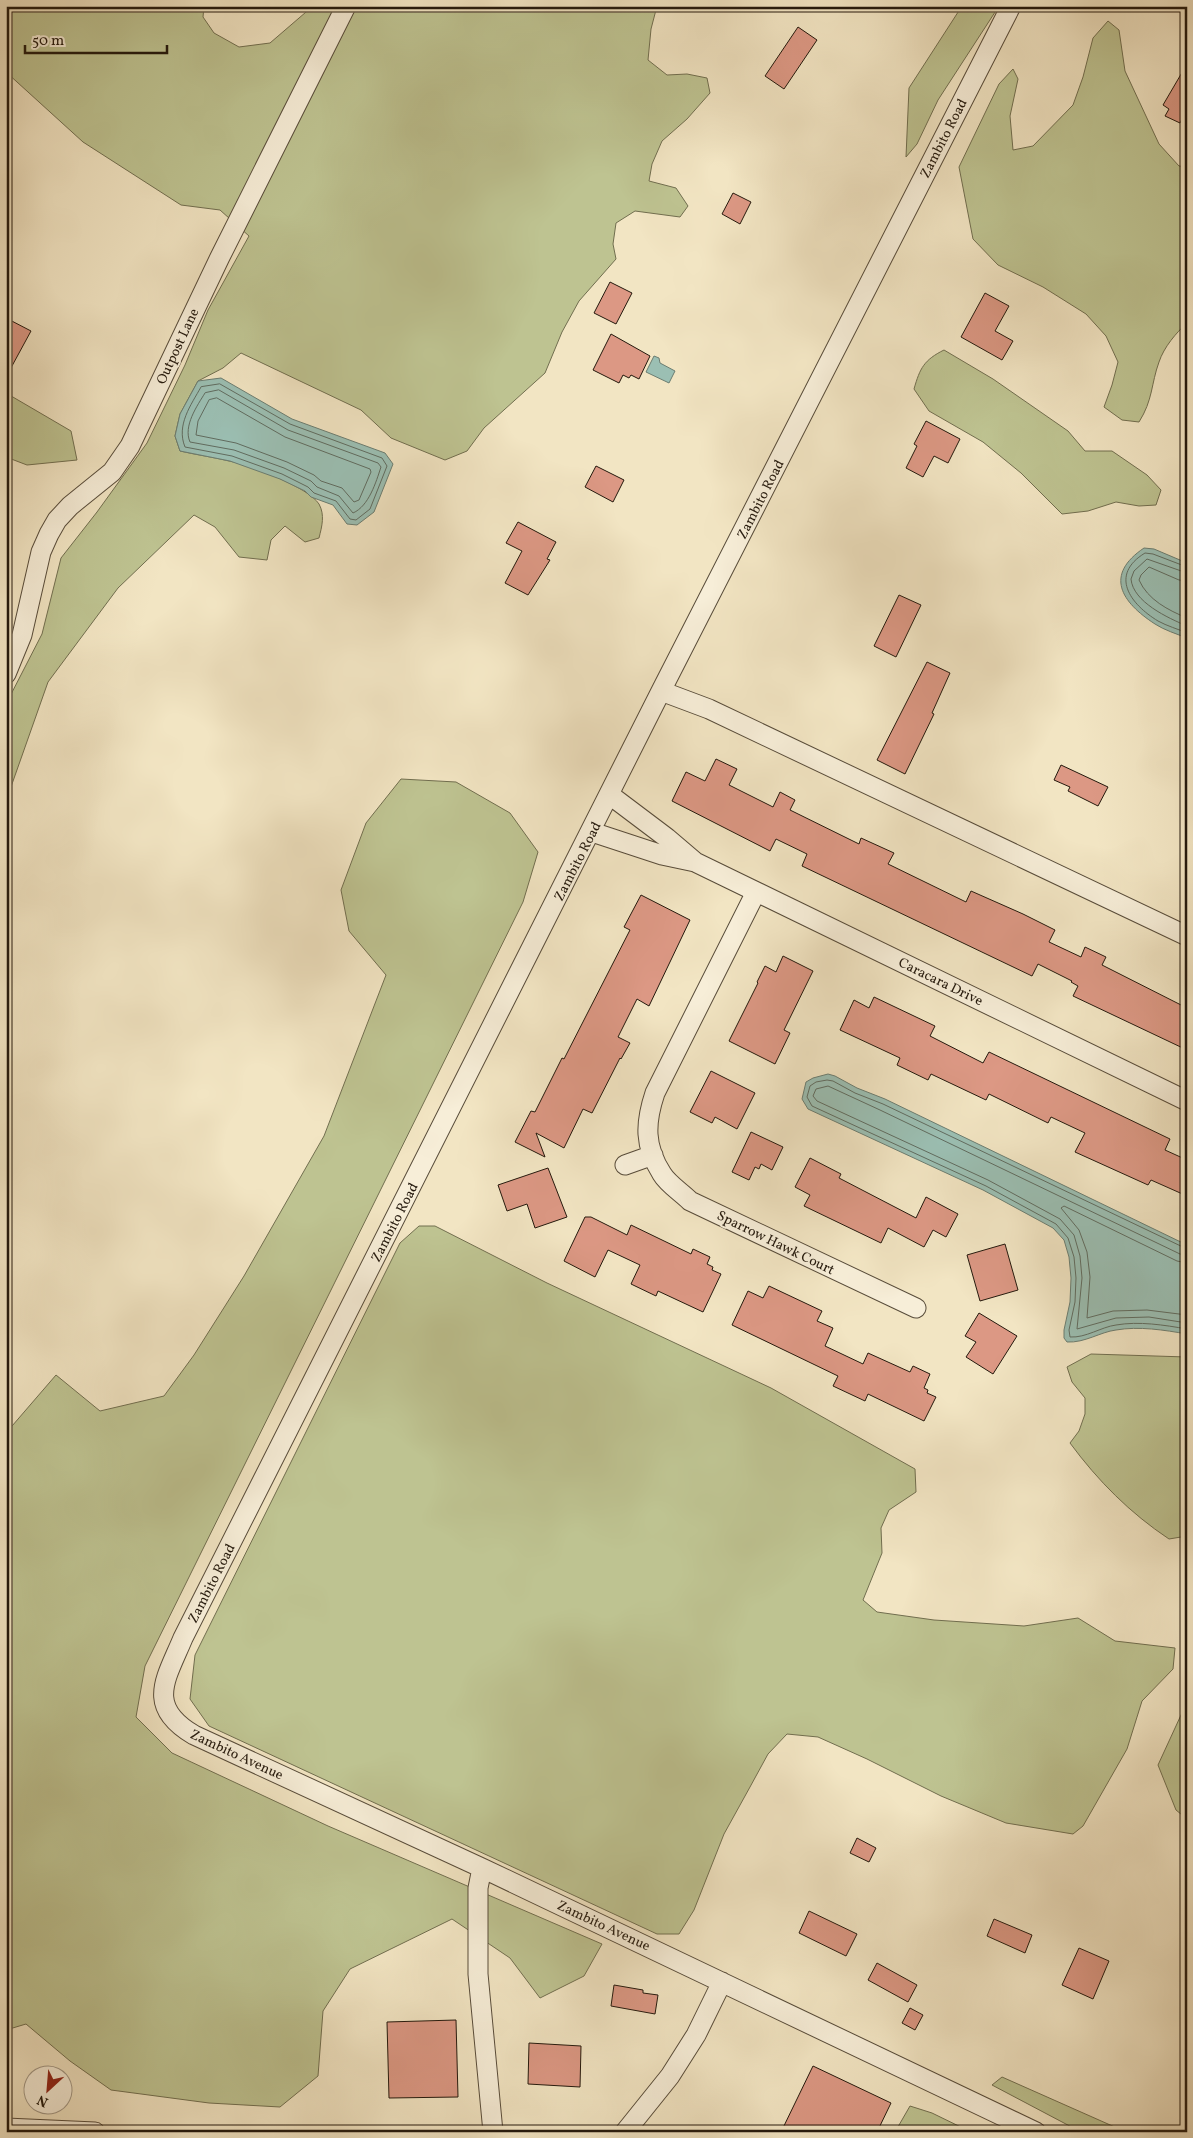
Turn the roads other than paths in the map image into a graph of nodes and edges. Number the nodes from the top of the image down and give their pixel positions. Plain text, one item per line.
1 (346, 6) edge
2 (1011, 6) edge
3 (6, 674) edge
4 (661, 691) junction
5 (610, 795) junction
6 (592, 832) junction
7 (695, 862) junction
8 (756, 892) junction
9 (1187, 936) edge
10 (1187, 1101) edge
11 (653, 1154) junction
12 (625, 1165) dead end
13 (916, 1308) dead end
14 (172, 1718) joint
15 (482, 1868) junction
16 (722, 1982) junction
17 (6, 2128) edge
18 (94, 2132) edge
19 (493, 2132) edge
20 (625, 2132) edge
21 (1036, 2132) edge

1 - 3 street, Outpost Lane
2 - 4 street, Zambito Road
4 - 5 street, Zambito Road
4 - 9 street
5 - 6 street, Zambito Road
5 - 7 street, Caracara Drive
6 - 7 street, Caracara Drive
6 - 14 street, Zambito Road
7 - 8 street, Caracara Drive
8 - 10 street, Caracara Drive
8 - 11 street, Sparrow Hawk Court
11 - 12 street
11 - 13 street, Sparrow Hawk Court
14 - 15 street, Zambito Avenue
15 - 16 street, Zambito Avenue
15 - 19 street
16 - 20 street
16 - 21 street, Zambito Avenue
17 - 18 street

